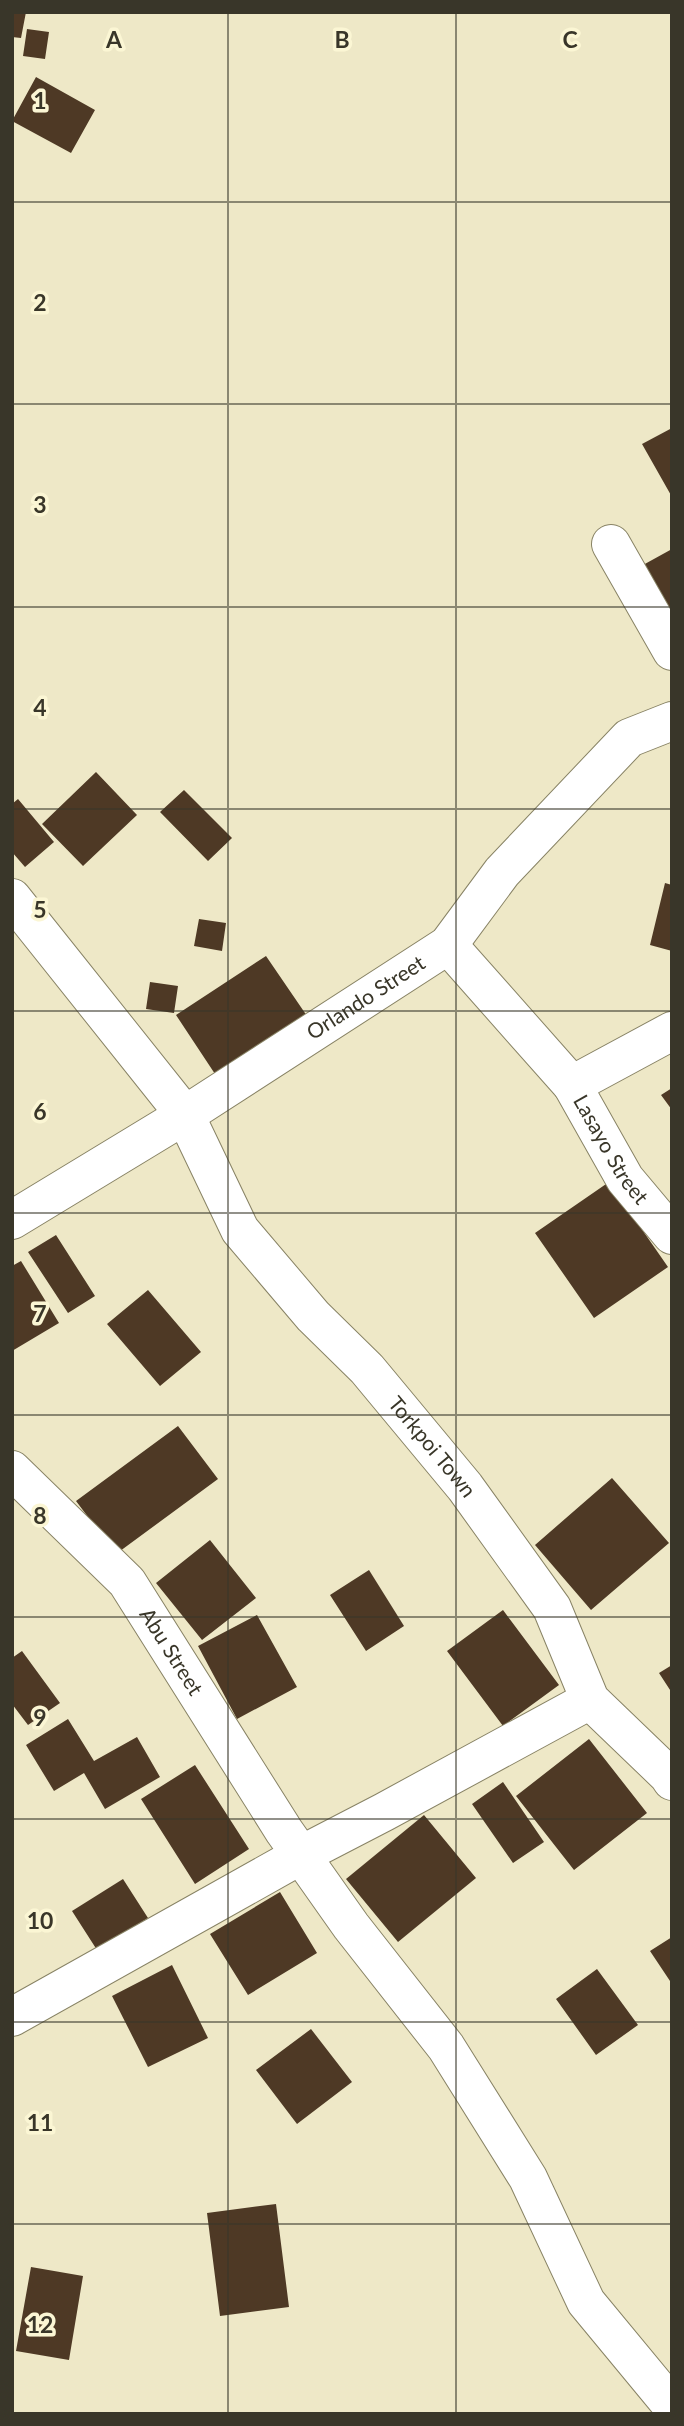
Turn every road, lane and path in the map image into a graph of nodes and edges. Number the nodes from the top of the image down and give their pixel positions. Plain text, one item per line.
1 (611, 544) dead end
2 (672, 651) edge
3 (672, 721) edge
4 (12, 898) edge
5 (447, 945) junction
6 (672, 1031) edge
7 (572, 1085) junction
8 (185, 1115) junction
9 (12, 1220) edge
10 (672, 1235) edge
11 (12, 1470) edge
12 (590, 1700) junction
13 (672, 1782) edge
14 (302, 1855) junction
15 (12, 2017) edge
16 (672, 2406) edge

1 - 2 street
3 - 5 street, Orlando Street
4 - 8 street, Torkpoi Town
5 - 7 street
5 - 8 street, Orlando Street
6 - 7 street, Lasayo Street
7 - 10 street, Lasayo Street
8 - 9 street, Orlando Street
8 - 12 street, Torkpoi Town
11 - 14 street, Abu Street
12 - 13 street, Torkpoi Town
12 - 14 street
14 - 15 street
14 - 16 street, Abu Street

